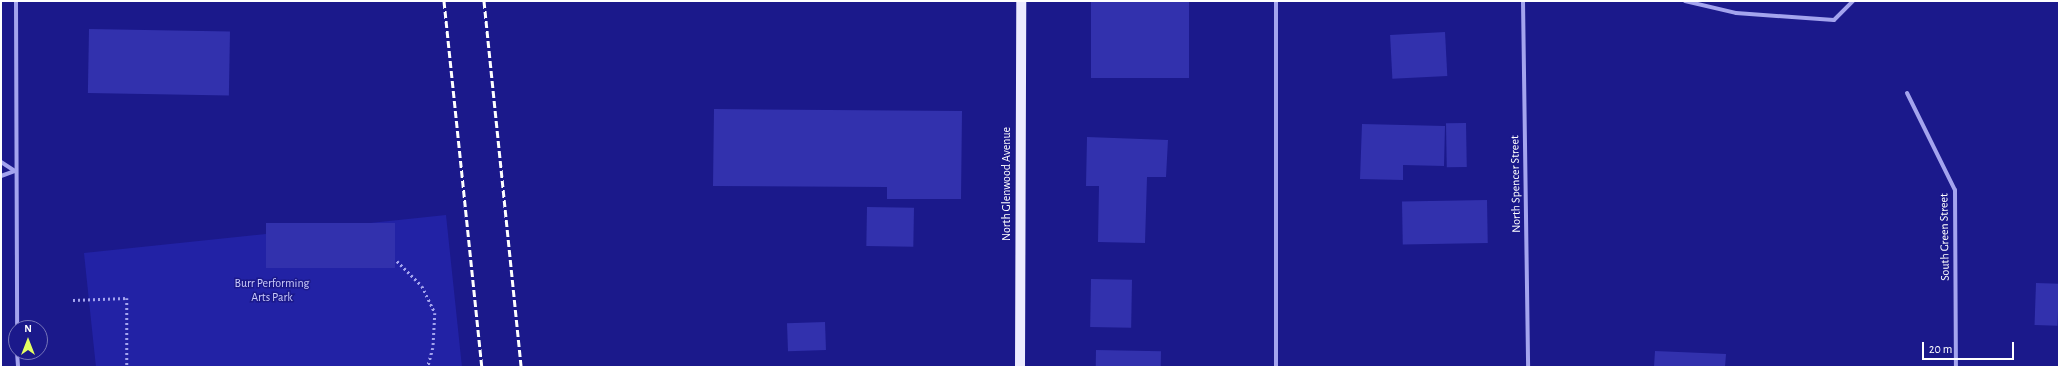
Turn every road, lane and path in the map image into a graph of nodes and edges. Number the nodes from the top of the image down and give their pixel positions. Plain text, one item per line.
1 (16, 1) edge
2 (1021, 1) edge
3 (1276, 1) edge
4 (1523, 1) edge
5 (1684, 1) edge
6 (1853, 1) edge
7 (1907, 93) dead end
8 (1, 162) edge
9 (15, 171) junction
10 (1, 176) edge
11 (397, 261) dead end
12 (73, 300) dead end
13 (17, 320) edge
14 (127, 367) edge
15 (428, 367) edge
16 (1020, 367) edge
17 (1276, 367) edge
18 (1528, 367) edge
19 (1956, 367) edge

1 - 9 street
2 - 16 main road, North Glenwood Avenue
3 - 17 street
4 - 18 street, North Spencer Street
5 - 6 street
7 - 19 street, South Green Street
8 - 9 street
9 - 10 street
9 - 13 street
11 - 15 path
12 - 14 path

